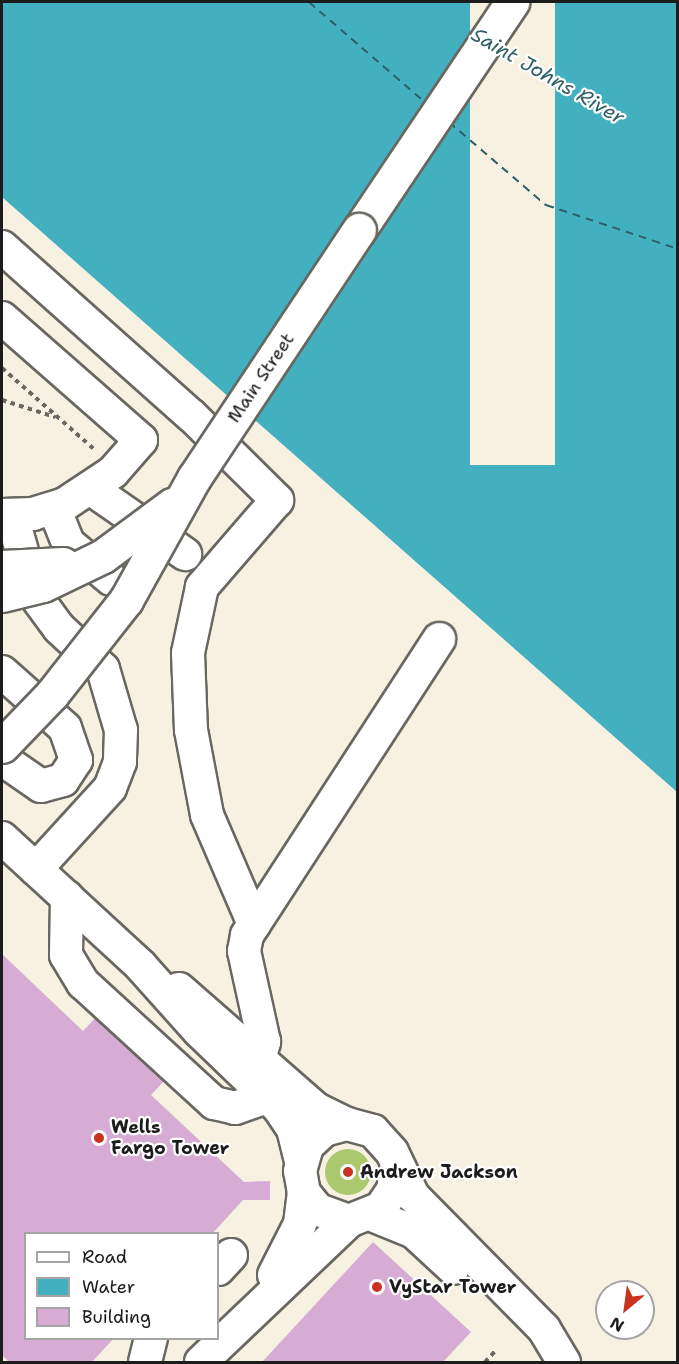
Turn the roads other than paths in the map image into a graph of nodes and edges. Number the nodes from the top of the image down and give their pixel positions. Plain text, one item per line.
1 (512, 2) edge
2 (2, 247) edge
3 (2, 318) edge
4 (194, 478) junction
5 (90, 488) junction
6 (54, 508) junction
7 (7, 515) edge
8 (185, 554) dead end
9 (2, 568) edge
10 (107, 568) junction
11 (2, 596) edge
12 (439, 639) dead end
13 (2, 672) edge
14 (116, 707) junction
15 (2, 746) edge
16 (2, 759) edge
17 (2, 838) edge
18 (36, 869) junction
19 (67, 897) junction
20 (254, 924) junction
21 (141, 965) junction
22 (260, 1056) junction
23 (267, 1097) junction
24 (347, 1124) junction
25 (301, 1161) junction
26 (396, 1169) junction
27 (304, 1192) junction
28 (361, 1218) junction
29 (260, 1302) junction
30 (150, 1340) edge
31 (145, 1362) edge
32 (201, 1362) edge
33 (558, 1362) edge
34 (564, 1362) edge

1 - 4 main road, Main Street, bridge
2 - 20 street
3 - 5 street
4 - 10 main road, bridge
4 - 15 main road, Main Street, bridge
5 - 6 street
5 - 8 street
6 - 7 street
6 - 10 street
7 - 14 street
9 - 10 main road, bridge
9 - 14 street
10 - 11 main road, bridge
12 - 20 street
13 - 16 street
14 - 18 street
17 - 18 street
18 - 19 street
19 - 21 street
19 - 23 street
20 - 22 street
21 - 22 street
21 - 23 street
22 - 24 street
23 - 25 street
24 - 25 street
24 - 26 street
25 - 27 street
26 - 28 street
26 - 34 street
27 - 28 street
27 - 29 street
28 - 29 street
28 - 33 street
29 - 32 street
30 - 31 street

